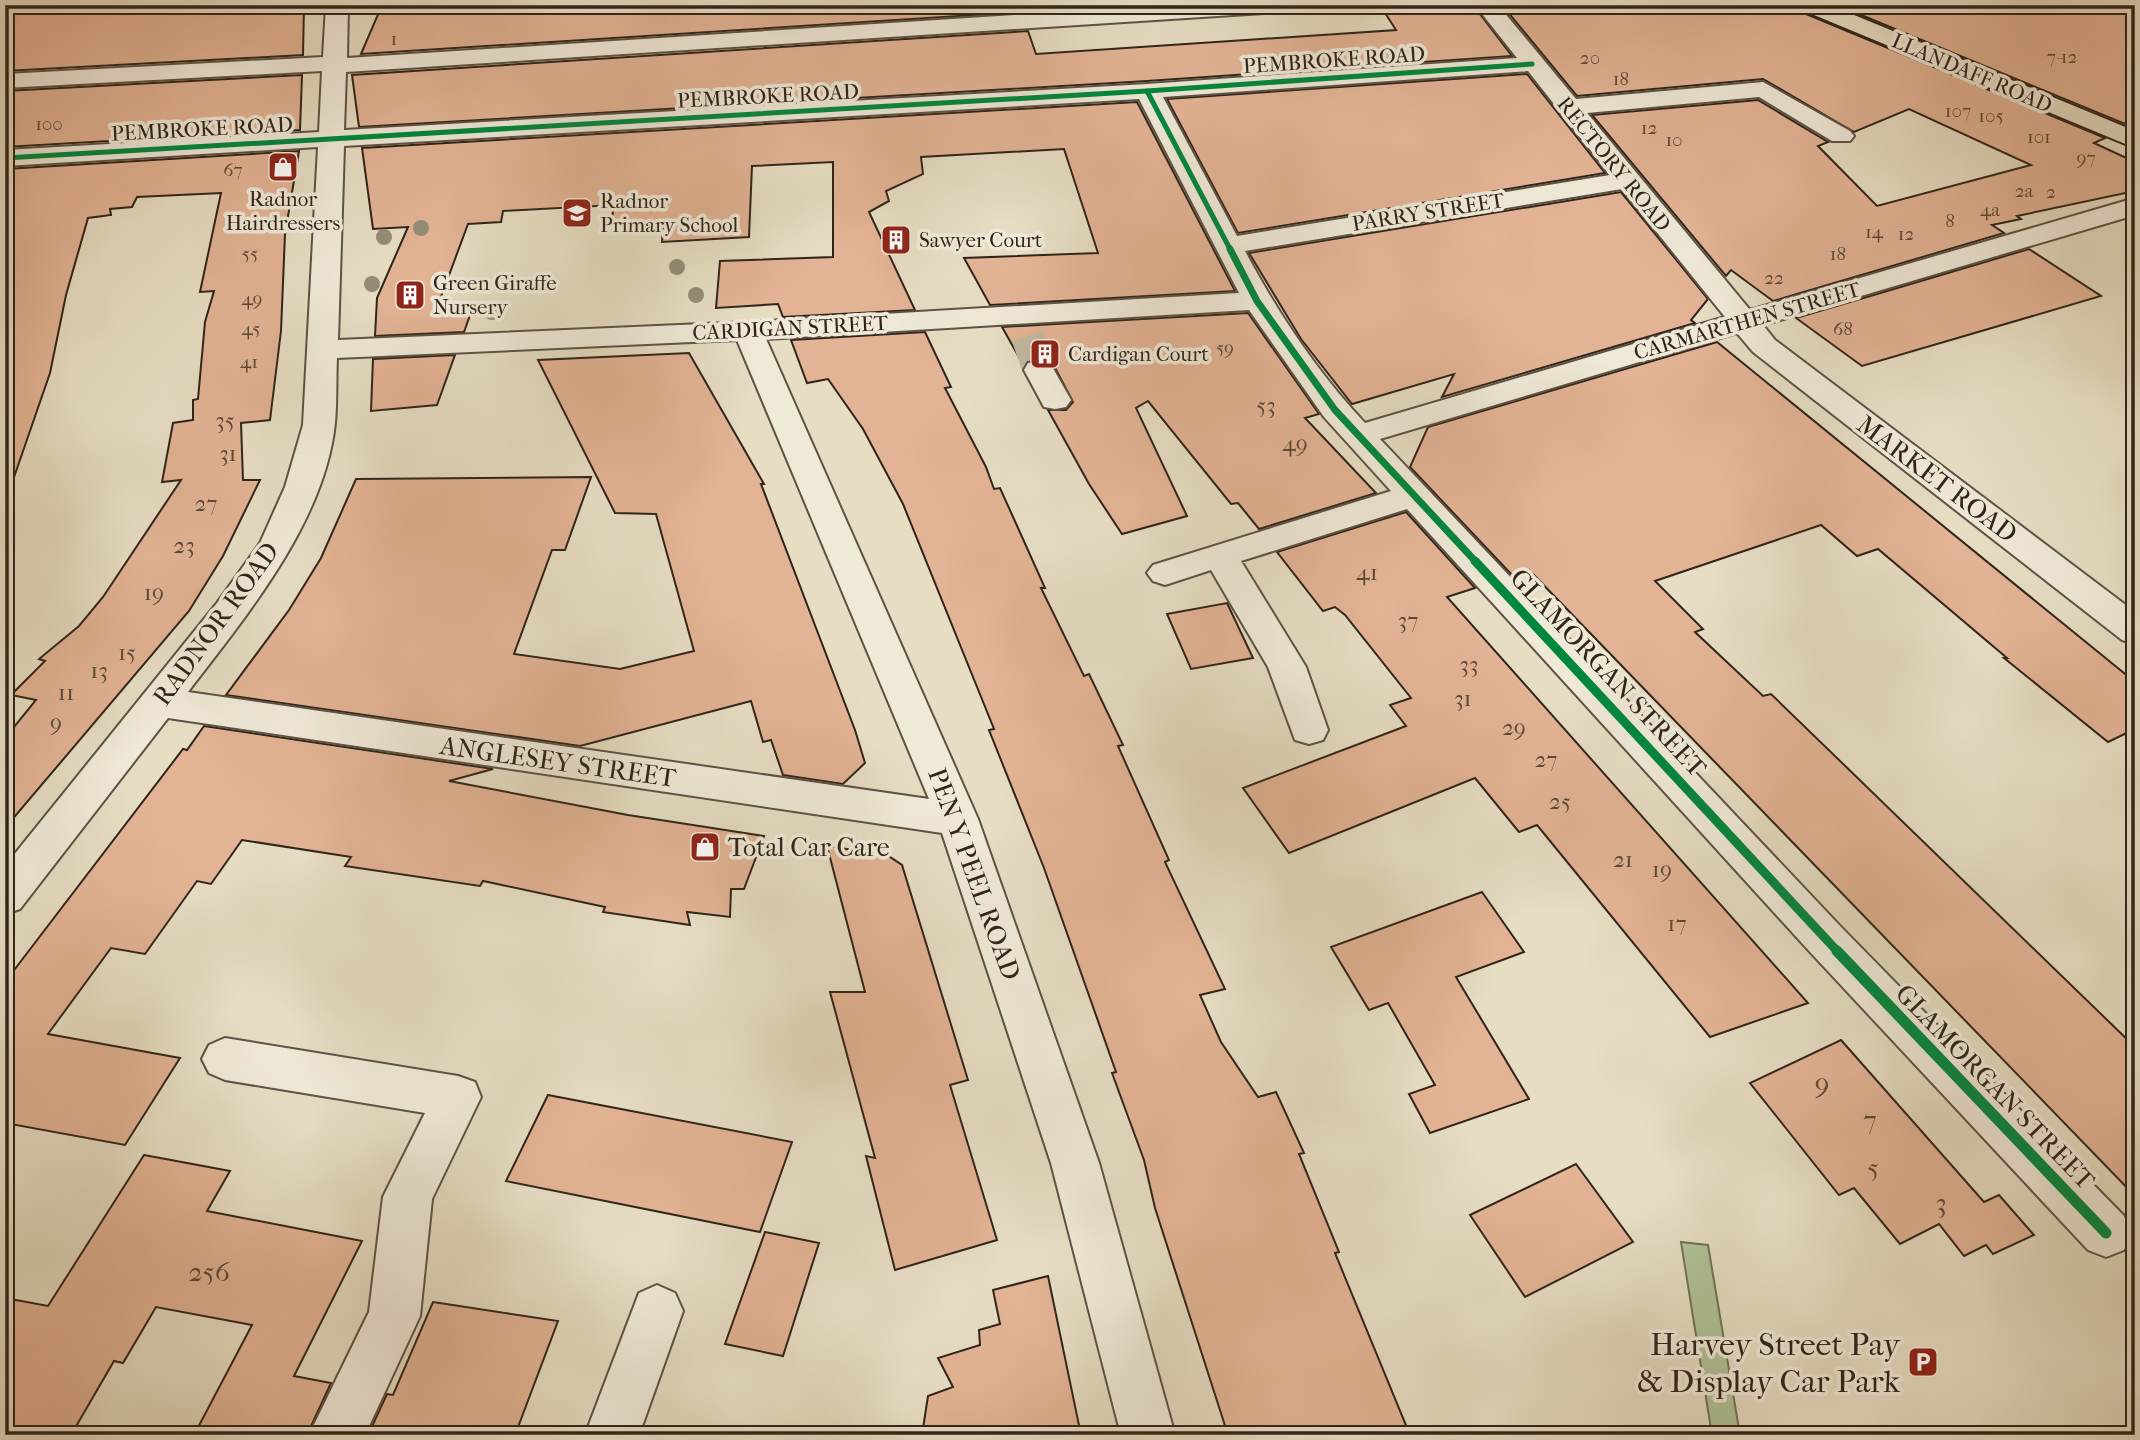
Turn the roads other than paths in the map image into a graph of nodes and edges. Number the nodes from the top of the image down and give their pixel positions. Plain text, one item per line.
1 (337, 5) edge
2 (1279, 5) edge
3 (1486, 5) edge
4 (1810, 5) edge
5 (1532, 64) junction
6 (335, 65) junction
7 (5, 81) edge
8 (1147, 91) junction
9 (1568, 107) junction
10 (1841, 136) dead end
11 (333, 139) junction
12 (2135, 141) edge
13 (5, 158) edge
14 (1626, 180) junction
15 (2135, 206) edge
16 (1230, 245) junction
17 (1257, 301) junction
18 (1742, 323) junction
19 (748, 331) junction
20 (324, 351) junction
21 (1039, 370) tunnel mouth
22 (1055, 400) dead end
23 (1358, 435) junction
24 (1415, 495) junction
25 (1220, 555) junction
26 (1165, 573) dead end
27 (2135, 632) edge
28 (158, 702) junction
29 (1309, 730) dead end
30 (958, 819) junction
31 (5, 897) edge
32 (225, 1059) dead end
33 (2106, 1233) dead end
34 (657, 1311) dead end
35 (336, 1435) edge
36 (612, 1435) edge
37 (1148, 1435) edge

1 - 6 street, RADNOR ROAD
2 - 6 street
3 - 5 street, RECTORY ROAD
4 - 12 main road, LLANDAFF ROAD
5 - 8 street, PEMBROKE ROAD
5 - 9 street, RECTORY ROAD
6 - 7 street
6 - 11 street, RADNOR ROAD
8 - 11 street, PEMBROKE ROAD
8 - 16 street, GLAMORGAN STREET
9 - 10 street
9 - 14 street, RECTORY ROAD
11 - 13 street, PEMBROKE ROAD
11 - 20 street, RADNOR ROAD
14 - 16 street, PARRY STREET
14 - 18 street, RECTORY ROAD
15 - 18 street, CARMARTHEN STREET
16 - 17 street, GLAMORGAN STREET
17 - 19 street, CARDIGAN STREET
17 - 23 street, GLAMORGAN STREET
18 - 23 street, CARMARTHEN STREET
18 - 27 street, MARKET ROAD
19 - 20 street, CARDIGAN STREET
19 - 30 street, PEN Y PEEL ROAD
20 - 28 street, RADNOR ROAD
21 - 22 street
23 - 24 street, GLAMORGAN STREET
24 - 25 street
24 - 33 street, GLAMORGAN STREET
25 - 26 street
25 - 29 street
28 - 30 street, ANGLESEY STREET
28 - 31 street, RADNOR ROAD
30 - 37 street, PEN Y PEEL ROAD
32 - 35 street
34 - 36 street

